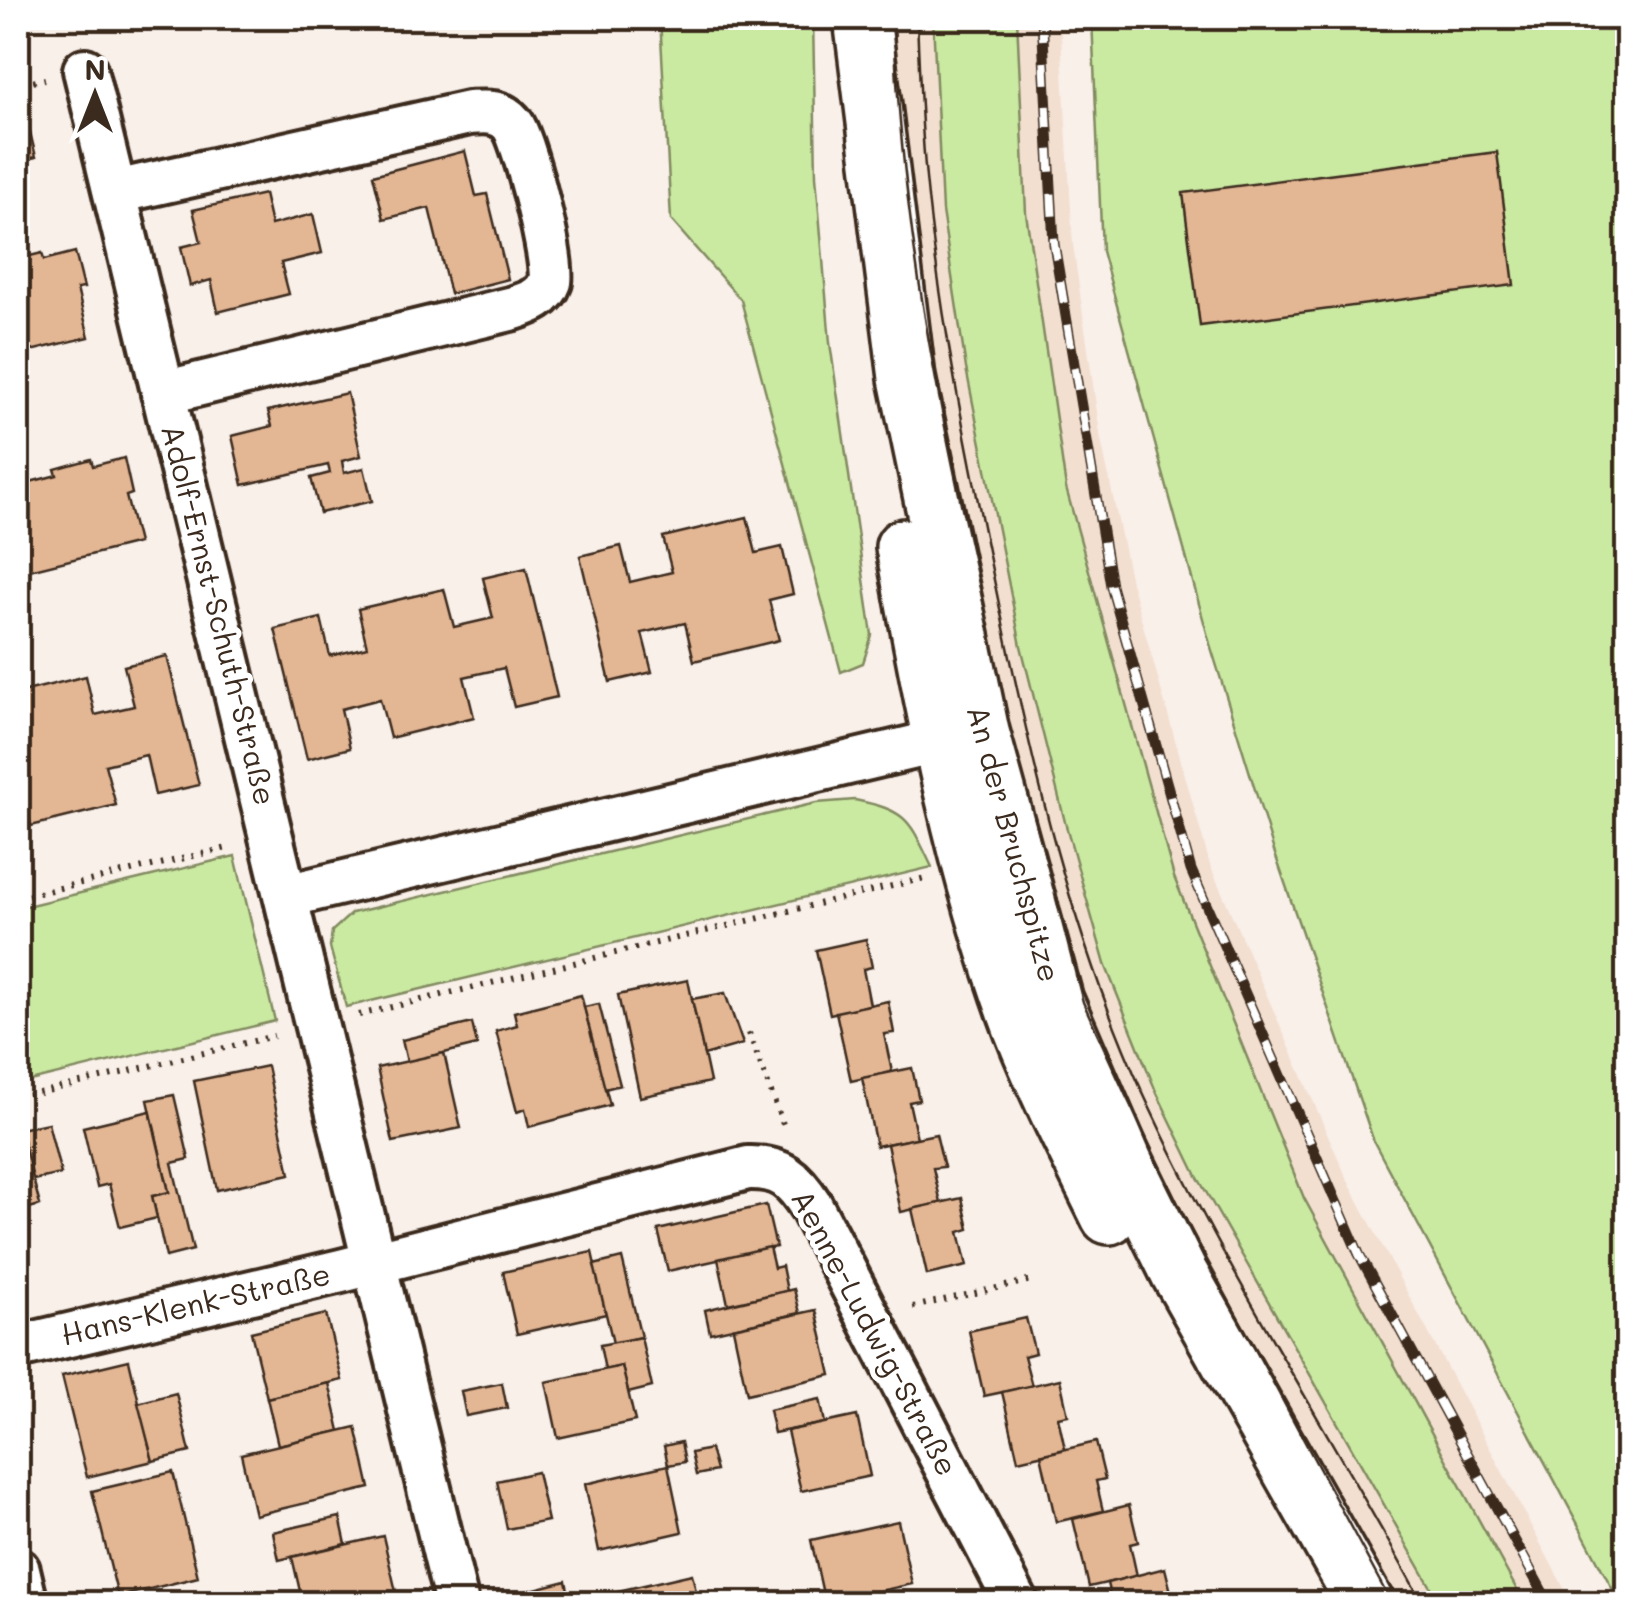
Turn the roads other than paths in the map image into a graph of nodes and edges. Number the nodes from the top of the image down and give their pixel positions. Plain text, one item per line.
1 (861, 18) edge
2 (85, 70) dead end
3 (116, 192) junction
4 (164, 393) junction
5 (960, 736) junction
6 (286, 896) junction
7 (374, 1262) junction
8 (18, 1348) edge
9 (18, 1570) edge
10 (26, 1604) edge
11 (457, 1604) edge
12 (1017, 1604) edge
13 (1328, 1604) edge
14 (1366, 1604) edge

1 - 5 main road, An der Bruchspitze
2 - 3 street, Adolf-Ernst-Schuth-Straße
3 - 4 street, Adolf-Ernst-Schuth-Straße
3 - 4 street, Adolf-Ernst-Schuth-Straße
4 - 6 street, Adolf-Ernst-Schuth-Straße
5 - 6 street
5 - 13 main road, An der Bruchspitze
5 - 14 main road, An der Bruchspitze
6 - 7 street
7 - 8 street, Hans-Klenk-Straße
7 - 11 street
7 - 12 street, Aenne-Ludwig-Straße
9 - 10 street

